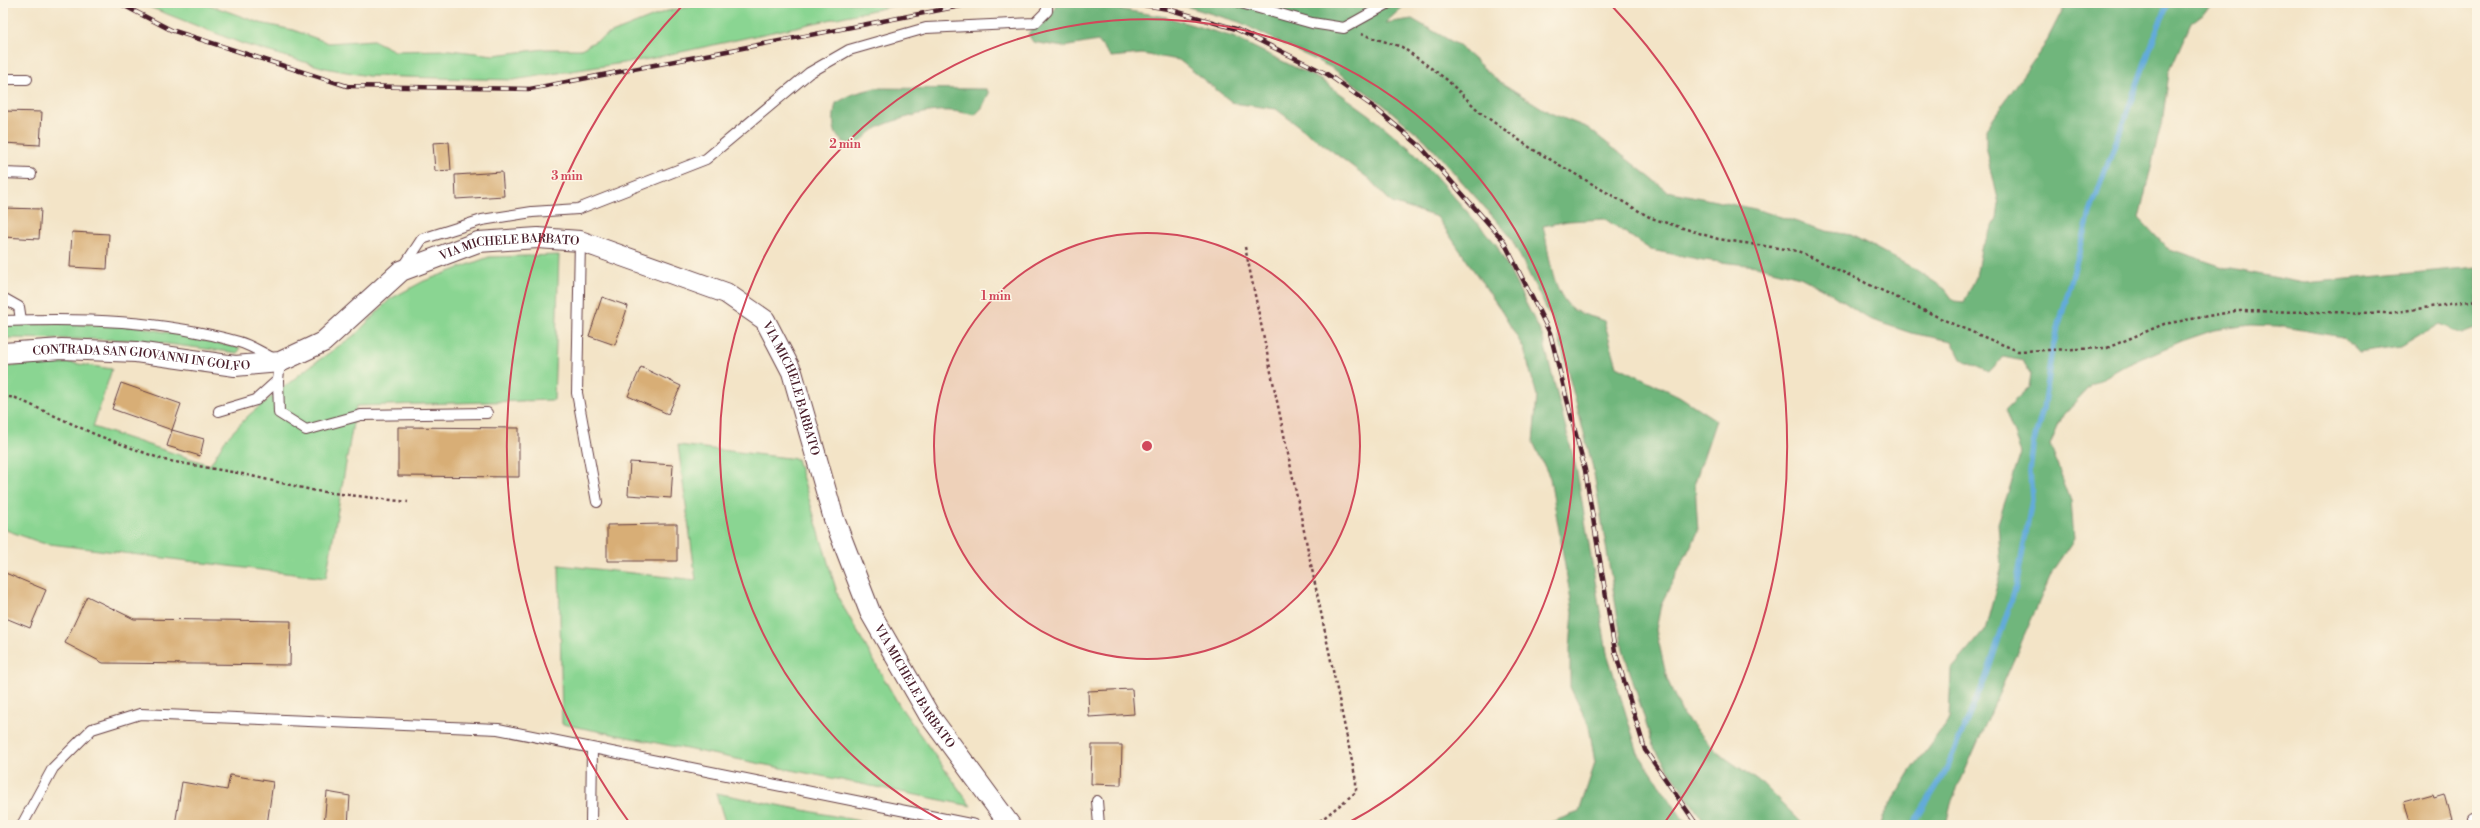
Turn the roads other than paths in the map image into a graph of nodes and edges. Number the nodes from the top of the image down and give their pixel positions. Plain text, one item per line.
1 (1047, 3) edge
2 (1241, 3) edge
3 (1389, 3) edge
4 (3, 79) edge
5 (26, 79) dead end
6 (3, 173) edge
7 (31, 174) dead end
8 (580, 241) junction
9 (401, 271) junction
10 (3, 298) edge
11 (21, 320) junction
12 (3, 321) edge
13 (3, 353) edge
14 (279, 371) junction
15 (219, 411) dead end
16 (488, 413) dead end
17 (597, 502) dead end
18 (592, 748) junction
19 (1097, 801) dead end
20 (22, 825) edge
21 (591, 825) edge
22 (975, 825) edge
23 (1010, 825) edge
24 (1099, 825) edge

1 - 9 lane
2 - 3 lane
4 - 5 lane
6 - 7 lane
8 - 9 street, VIA MICHELE BARBATO
8 - 17 lane
8 - 23 street, VIA MICHELE BARBATO
9 - 14 street, VIA MICHELE BARBATO
10 - 11 lane
11 - 12 lane
11 - 14 lane
13 - 14 street, CONTRADA SAN GIOVANNI IN GOLFO
14 - 15 lane
14 - 16 lane
18 - 20 lane
18 - 21 lane
18 - 22 lane
19 - 24 lane

